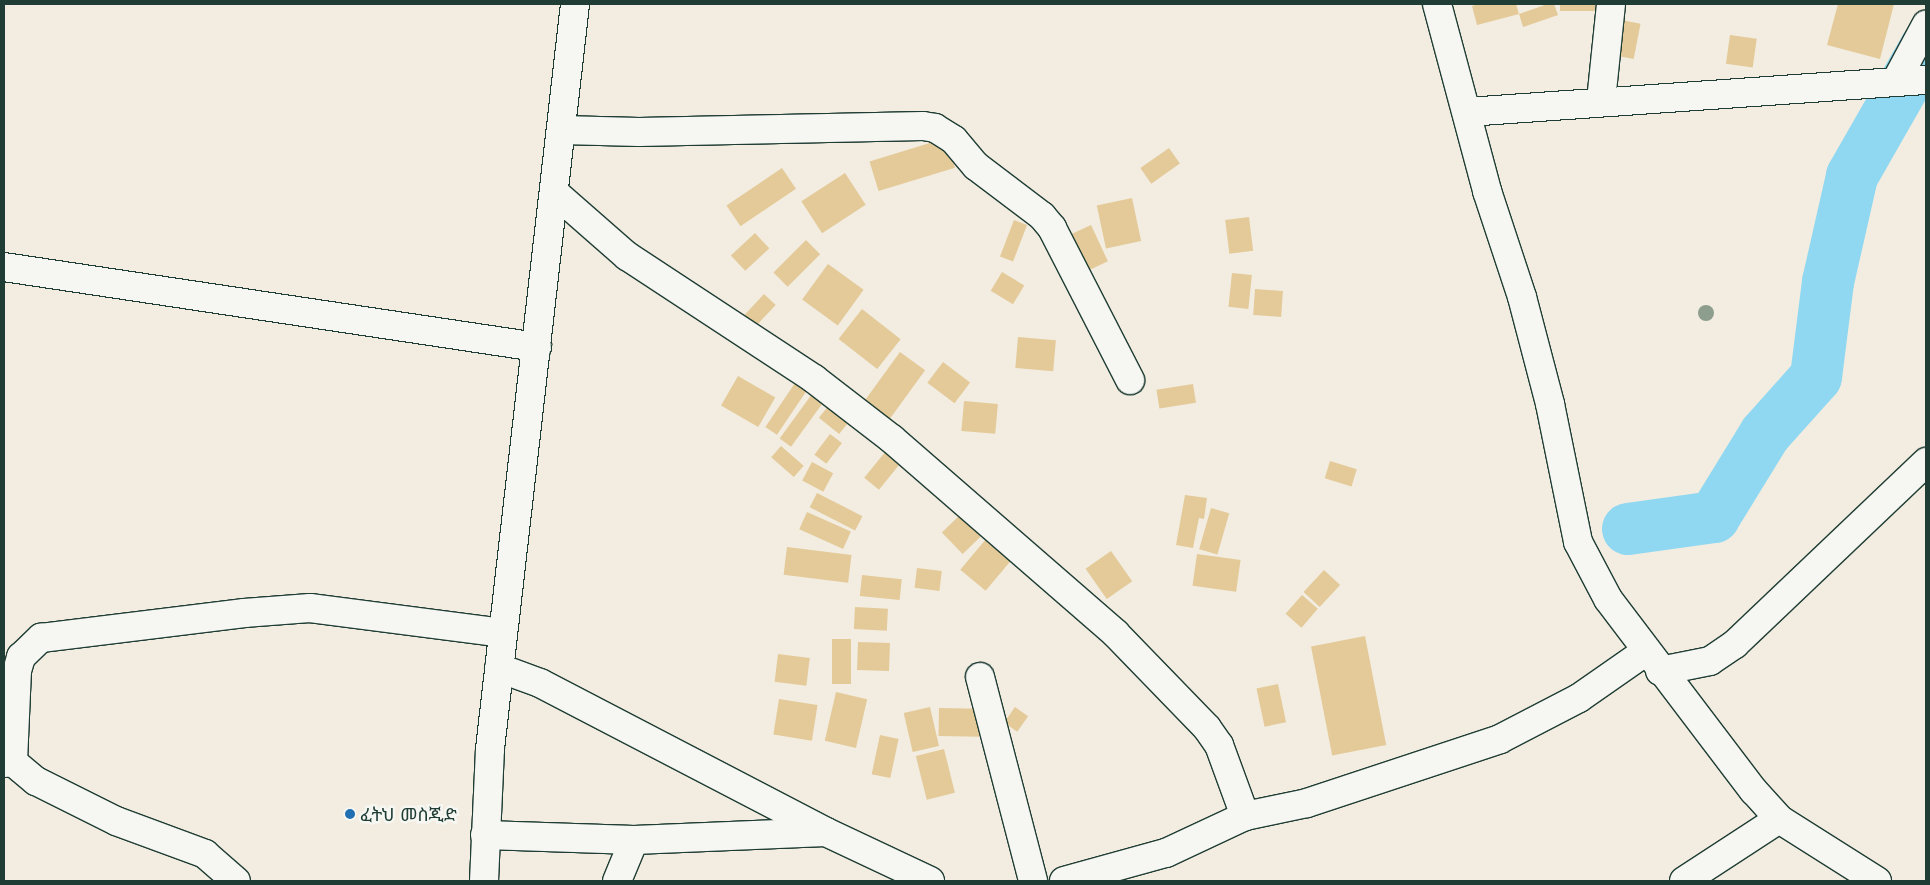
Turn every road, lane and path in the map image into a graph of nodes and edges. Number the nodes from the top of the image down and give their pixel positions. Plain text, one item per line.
1 (575, 4) edge
2 (1437, 4) edge
3 (1611, 4) edge
4 (1926, 25) edge
5 (1915, 80) edge
6 (1601, 101) junction
7 (1467, 112) junction
8 (561, 130) junction
9 (555, 193) junction
10 (4, 267) edge
11 (537, 347) junction
12 (1130, 380) dead end
13 (1926, 462) edge
14 (502, 633) junction
15 (499, 668) junction
16 (980, 677) dead end
17 (1665, 678) junction
18 (9, 762) edge
19 (1245, 816) junction
20 (1779, 819) junction
21 (826, 832) junction
22 (485, 835) junction
23 (634, 840) junction
24 (236, 881) edge
25 (484, 881) edge
26 (617, 881) edge
27 (930, 881) edge
28 (1033, 881) edge
29 (1064, 881) edge
30 (1684, 881) edge
31 (1877, 881) edge

1 - 8 street
2 - 7 street
3 - 6 street
4 - 5 street
5 - 6 street
6 - 7 street
7 - 17 street
8 - 9 street
8 - 12 street
9 - 11 street
9 - 19 street
10 - 11 street
11 - 14 street
13 - 17 street
14 - 15 street
14 - 18 street
15 - 21 street
15 - 22 street
16 - 28 street
17 - 19 street
17 - 20 street
18 - 24 street
19 - 29 street
20 - 30 street
20 - 31 street
21 - 23 street
21 - 27 street
22 - 23 street
22 - 25 street
23 - 26 street

